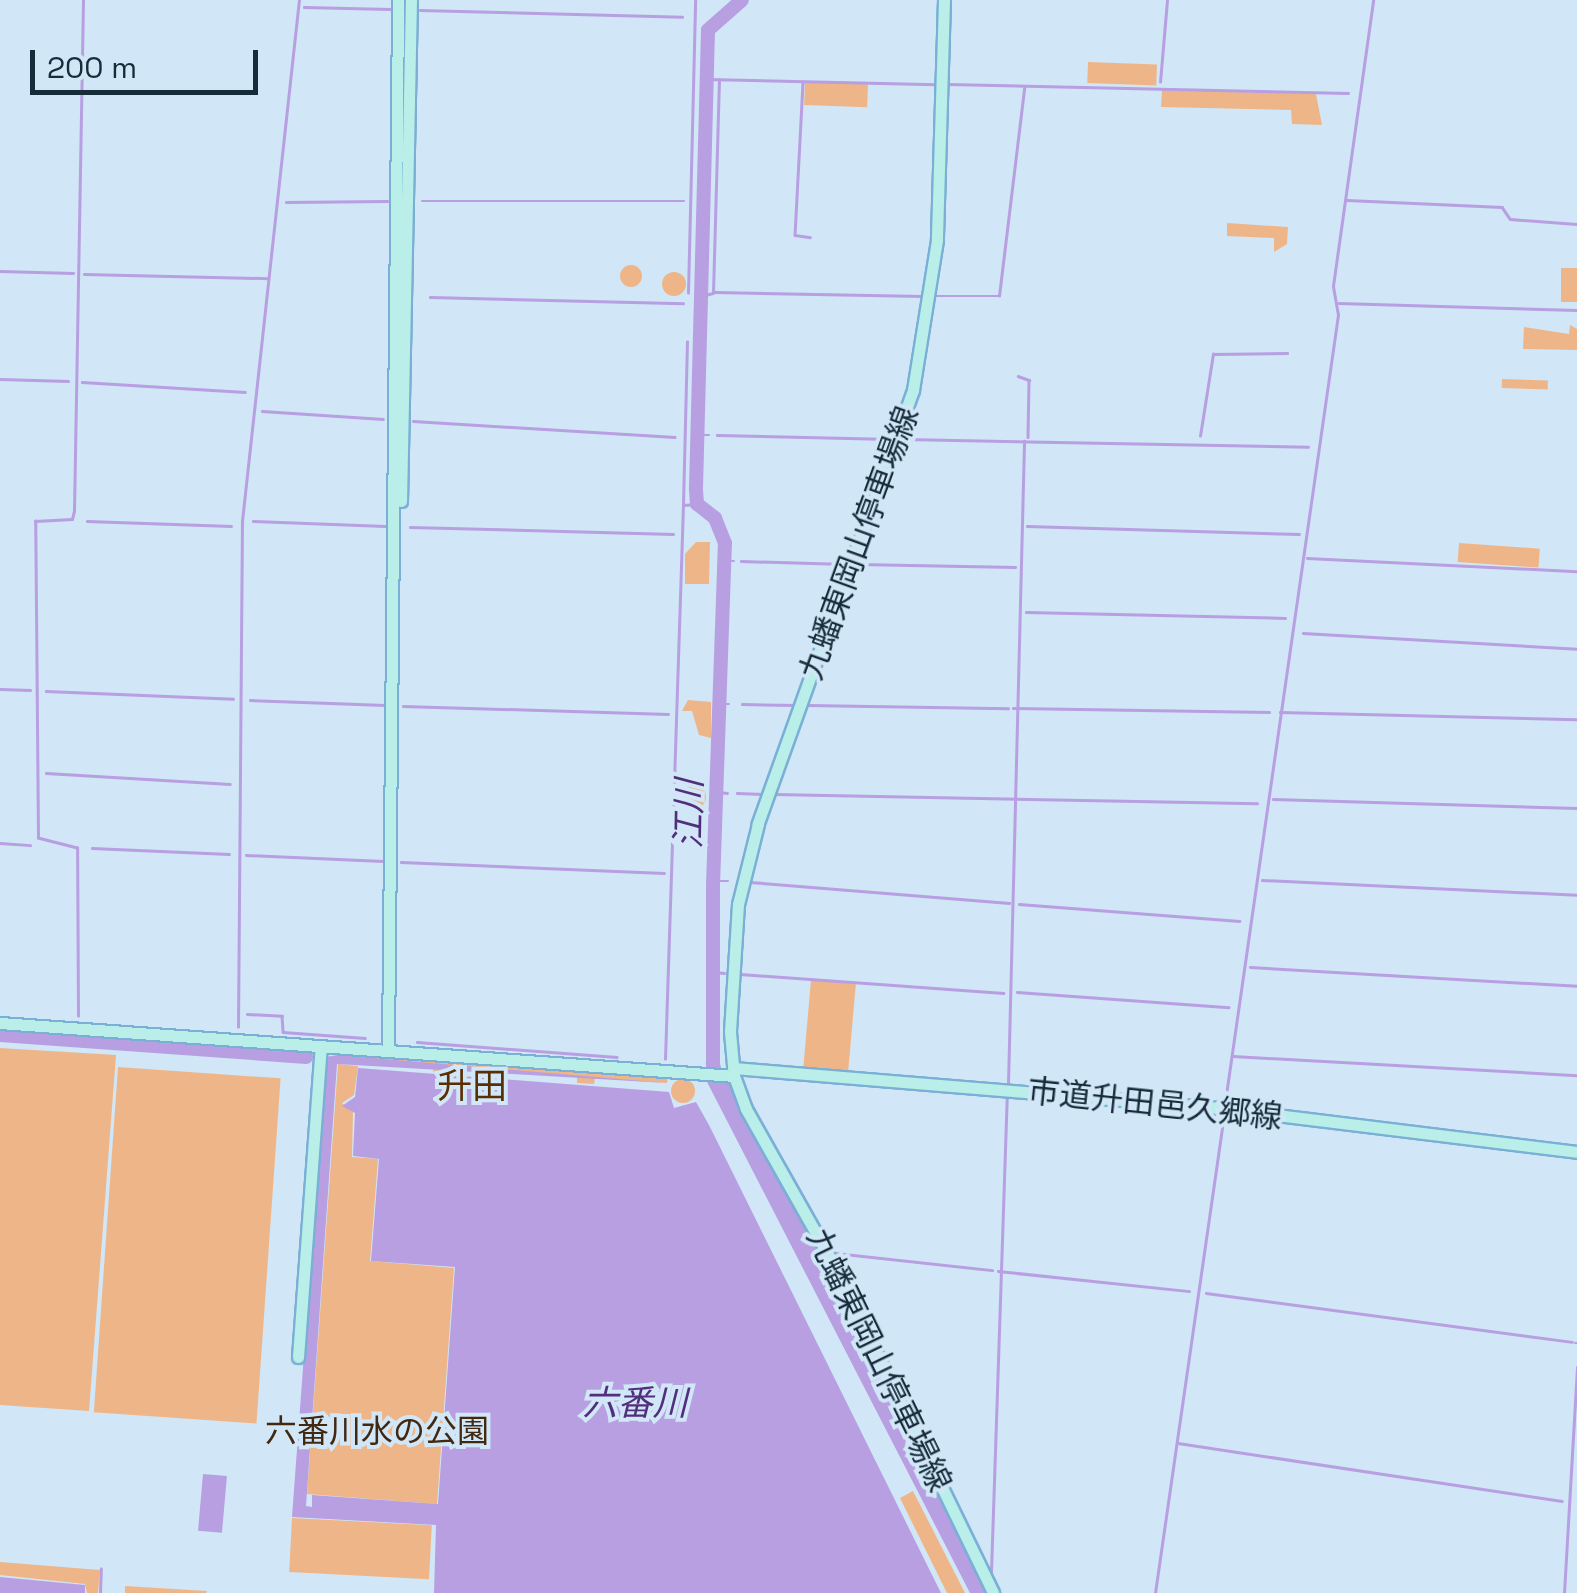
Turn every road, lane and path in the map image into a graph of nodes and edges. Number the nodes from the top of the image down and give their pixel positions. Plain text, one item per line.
1 (398, 0) edge
2 (411, 0) edge
3 (944, 0) edge
4 (394, 605) junction
5 (0, 1023) edge
6 (321, 1047) junction
7 (388, 1050) junction
8 (731, 1073) junction
9 (1577, 1152) edge
10 (298, 1357) dead end
11 (993, 1593) edge

1 - 4 main road
2 - 4 main road
3 - 8 main road, 九蟠東岡山停車場線
4 - 7 main road
5 - 6 main road
6 - 7 main road
6 - 10 main road
7 - 8 main road
8 - 9 main road, 市道升田邑久郷線
8 - 11 main road, 九蟠東岡山停車場線

